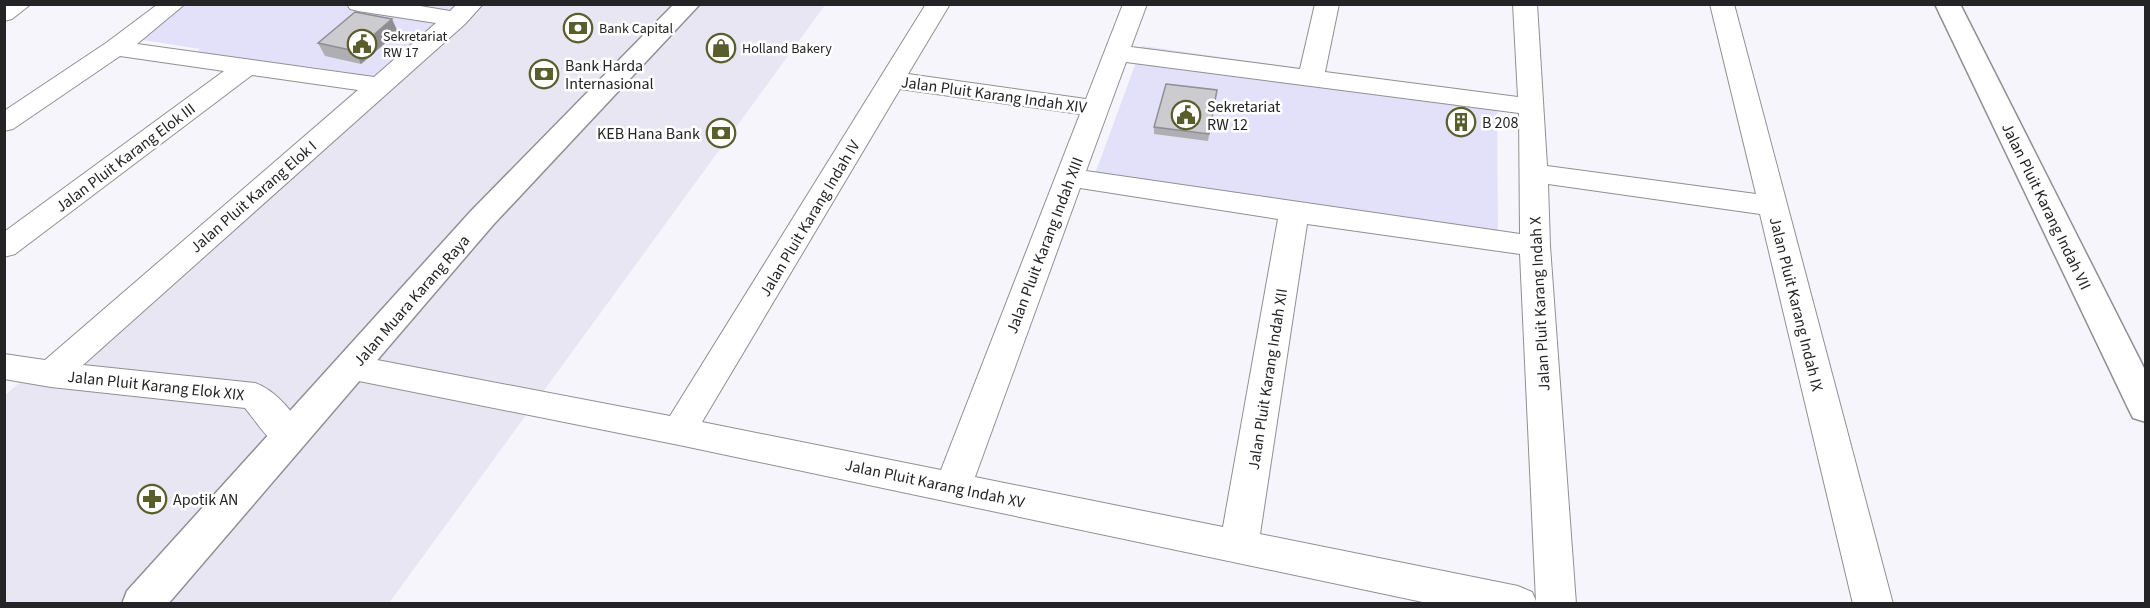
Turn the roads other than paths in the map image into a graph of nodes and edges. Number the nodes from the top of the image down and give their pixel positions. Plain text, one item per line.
1 (20, 4) edge
2 (174, 4) edge
3 (358, 4) edge
4 (688, 4) edge
5 (938, 4) edge
6 (1135, 4) edge
7 (1327, 4) edge
8 (1525, 4) edge
9 (1722, 4) edge
10 (1947, 4) edge
11 (464, 12) edge
12 (4, 14) edge
13 (116, 48) junction
14 (1118, 52) junction
15 (246, 67) junction
16 (1311, 78) junction
17 (893, 80) junction
18 (379, 86) junction
19 (1532, 107) junction
20 (1096, 108) junction
21 (4, 123) edge
22 (1534, 173) junction
23 (1070, 177) junction
24 (1772, 206) junction
25 (1294, 212) junction
26 (1535, 246) junction
27 (4, 247) edge
28 (4, 366) edge
29 (351, 368) junction
30 (51, 374) junction
31 (2145, 408) edge
32 (679, 430) junction
33 (290, 436) junction
34 (953, 486) junction
35 (1239, 546) junction
36 (142, 603) edge
37 (1518, 603) edge
38 (1556, 603) edge
39 (1873, 603) edge

1 - 12 street
2 - 13 street
3 - 11 street, Jalan Pluit Karang Elok I
4 - 29 street, Jalan Muara Karang Raya
5 - 17 street, Jalan Pluit Karang Indah IV
6 - 14 street, Jalan Pluit Karang Indah XIII
7 - 16 street
8 - 19 street, Jalan Pluit Karang Indah X
9 - 24 street, Jalan Pluit Karang Indah IX
10 - 31 street, Jalan Pluit Karang Indah VII
11 - 18 street, Jalan Pluit Karang Elok I
13 - 15 street
13 - 21 street
14 - 16 street
14 - 20 street, Jalan Pluit Karang Indah XIII
15 - 18 street
15 - 27 street, Jalan Pluit Karang Elok III
16 - 19 street
17 - 20 street, Jalan Pluit Karang Indah XIV
17 - 32 street, Jalan Pluit Karang Indah IV
18 - 30 street, Jalan Pluit Karang Elok I
19 - 22 street, Jalan Pluit Karang Indah X
20 - 23 street, Jalan Pluit Karang Indah XIII
22 - 24 street
22 - 26 street, Jalan Pluit Karang Indah X
23 - 25 street
23 - 34 street, Jalan Pluit Karang Indah XIII
24 - 39 street, Jalan Pluit Karang Indah IX
25 - 26 street
25 - 35 street, Jalan Pluit Karang Indah XII
26 - 38 street, Jalan Pluit Karang Indah X
28 - 30 street, Jalan Pluit Karang Elok XIX
29 - 32 street, Jalan Pluit Karang Indah XV
29 - 33 street, Jalan Muara Karang Raya
30 - 33 street, Jalan Pluit Karang Elok XIX
32 - 34 street, Jalan Pluit Karang Indah XV
33 - 36 street, Jalan Muara Karang Raya
34 - 35 street, Jalan Pluit Karang Indah XV
35 - 37 street, Jalan Pluit Karang Indah XV

